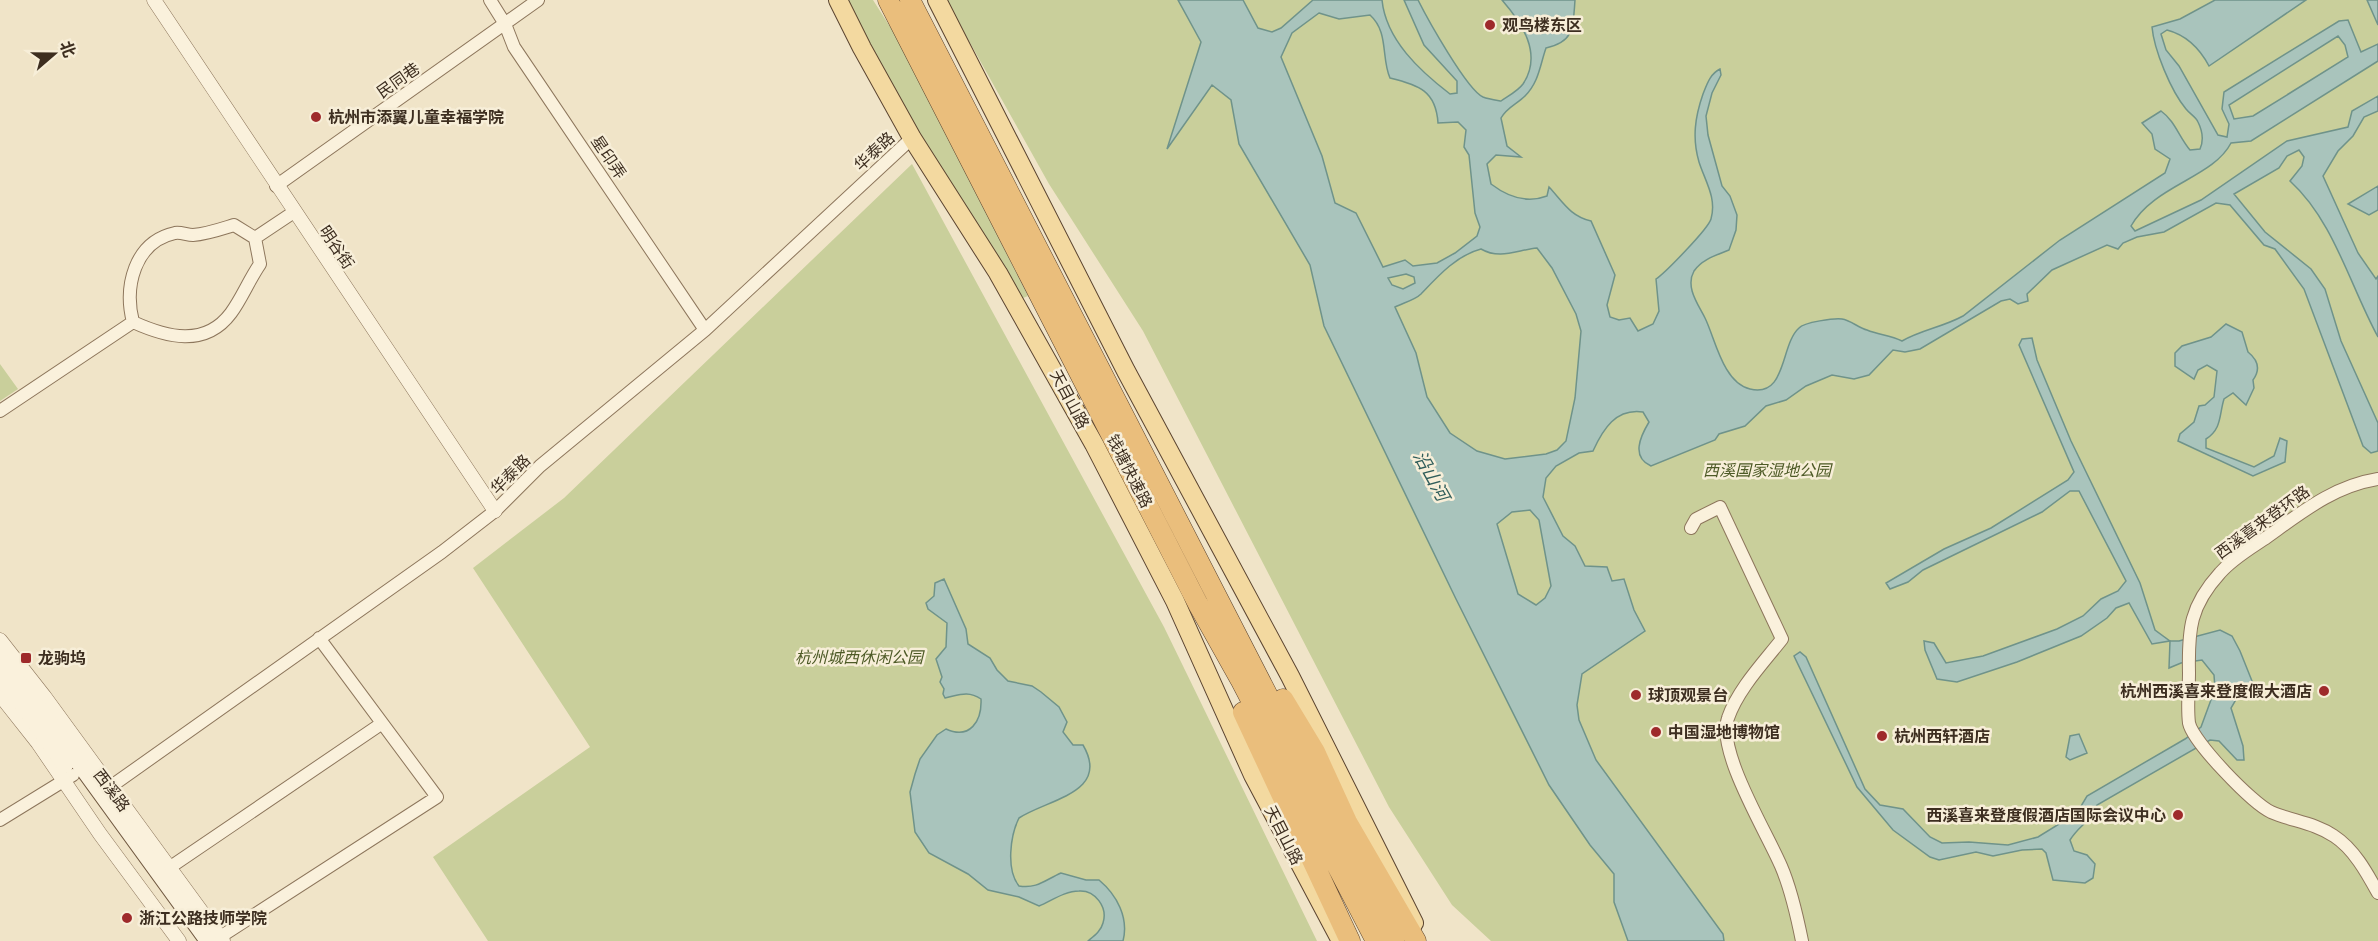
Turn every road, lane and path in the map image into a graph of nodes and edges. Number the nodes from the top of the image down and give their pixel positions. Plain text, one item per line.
1 (154, 0) edge
2 (490, 0) edge
3 (538, 0) edge
4 (838, 0) edge
5 (888, 0) edge
6 (912, 0) edge
7 (938, 0) edge
8 (505, 24) junction
9 (912, 138) junction
10 (276, 186) junction
11 (294, 212) junction
12 (255, 238) junction
13 (133, 322) junction
14 (705, 330) junction
15 (0, 411) edge
16 (2378, 479) edge
17 (495, 512) junction
18 (1692, 522) dead end
19 (1219, 596) junction
20 (1198, 604) junction
21 (319, 638) junction
22 (0, 640) edge
23 (0, 659) edge
24 (0, 677) edge
25 (0, 695) edge
26 (381, 724) junction
27 (68, 778) junction
28 (105, 791) junction
29 (0, 820) edge
30 (169, 868) junction
31 (2378, 893) edge
32 (217, 940) edge
33 (179, 941) edge
34 (194, 941) edge
35 (1341, 941) edge
36 (1350, 941) edge
37 (1376, 941) edge
38 (1395, 941) edge
39 (1416, 941) edge
40 (1423, 941) edge
41 (1802, 941) edge

1 - 10 street, 明谷街
2 - 8 street, 星印弄
3 - 8 street, 民同巷
4 - 9 main road, 天目山路
5 - 20 highway, 钱塘快速路
6 - 19 highway, 钱塘快速路
7 - 40 main road
8 - 10 street, 民同巷
8 - 14 street, 星印弄
9 - 14 street, 华泰路
9 - 35 main road, 天目山路
10 - 11 street, 明谷街
11 - 12 street
11 - 17 street, 明谷街
12 - 13 street
12 - 13 street
13 - 15 street
14 - 17 street, 华泰路
16 - 31 street, 西溪喜来登环路
17 - 21 street, 华泰路
18 - 41 street
19 - 38 highway, 钱塘快速路
19 - 39 highway
20 - 36 highway
20 - 37 highway, 钱塘快速路
21 - 26 street
21 - 28 street, 华泰路
22 - 28 street, 西溪路
23 - 28 main road, 西溪路
24 - 27 main road, 西溪路
25 - 27 street, 西溪路
26 - 30 street
26 - 32 street
27 - 29 street
27 - 33 street, 西溪路
27 - 34 main road, 西溪路
28 - 30 street, 西溪路
28 - 32 main road, 西溪路
30 - 32 street, 西溪路

